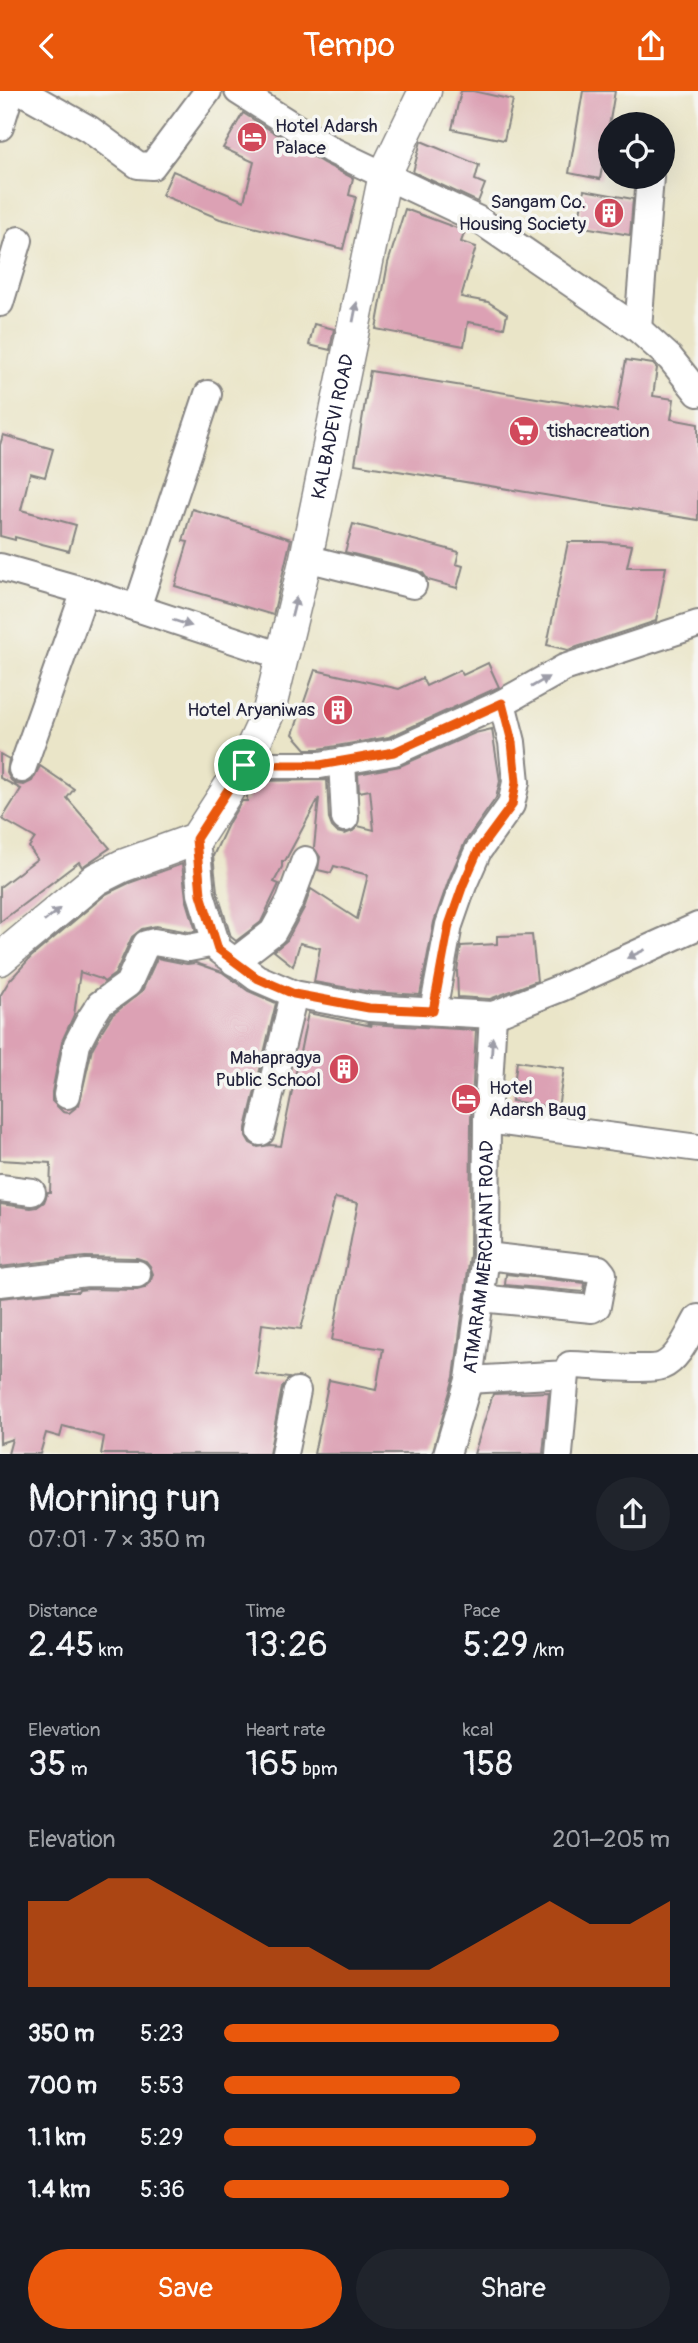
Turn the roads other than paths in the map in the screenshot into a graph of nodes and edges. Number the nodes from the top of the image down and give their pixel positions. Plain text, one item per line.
1 (19, 91) edge
2 (208, 91) edge
3 (237, 91) edge
4 (425, 91) edge
5 (0, 127) edge
6 (385, 174) junction
7 (649, 189) edge
8 (19, 240) dead end
9 (0, 303) edge
10 (638, 329) junction
11 (670, 358) junction
12 (698, 358) edge
13 (698, 393) edge
14 (208, 394) dead end
15 (306, 558) junction
16 (0, 567) edge
17 (413, 585) dead end
18 (85, 591) junction
19 (137, 608) junction
20 (698, 624) edge
21 (282, 656) junction
22 (502, 703) junction
23 (342, 761) junction
24 (244, 765) junction
25 (22, 769) dead end
26 (345, 818) dead end
27 (196, 839) junction
28 (305, 860) dead end
29 (698, 926) edge
30 (215, 943) junction
31 (0, 959) edge
32 (233, 963) junction
33 (294, 994) junction
34 (433, 1011) junction
35 (493, 1015) junction
36 (67, 1095) dead end
37 (487, 1121) junction
38 (261, 1132) dead end
39 (698, 1148) edge
40 (0, 1188) edge
41 (32, 1192) dead end
42 (494, 1257) junction
43 (137, 1273) dead end
44 (0, 1283) edge
45 (490, 1299) junction
46 (698, 1318) edge
47 (566, 1374) junction
48 (470, 1380) junction
49 (297, 1391) dead end
50 (284, 1454) edge
51 (447, 1454) edge
52 (559, 1454) edge

1 - 2 street
1 - 5 street
3 - 6 street
4 - 6 main road, KALBADEVI ROAD
6 - 10 street
15 -> 6 main road, KALBADEVI ROAD
7 - 10 street
8 - 9 street
10 - 11 street
11 - 12 street
11 - 13 street
14 - 19 street
15 - 17 street
21 -> 15 main road, KALBADEVI ROAD
16 - 18 street
18 - 19 street
18 - 25 street
19 -> 21 street
22 -> 20 street
21 - 24 main road, KALBADEVI ROAD
22 - 23 street
22 - 34 street
23 - 24 street
23 - 26 street
24 - 27 main road, KALBADEVI ROAD
27 - 30 street
31 -> 27 main road
28 - 32 street
29 -> 35 street
30 - 32 street
30 - 36 street
32 - 33 street
33 - 34 street
33 - 38 street
34 - 35 street
37 -> 35 street, ATMARAM MERCHANT ROAD
37 - 39 street
37 - 42 street, ATMARAM MERCHANT ROAD
40 - 41 street
42 - 45 street, ATMARAM MERCHANT ROAD
42 - 45 street
43 - 44 street
45 - 48 street, ATMARAM MERCHANT ROAD
46 - 47 street
47 - 48 street
47 - 52 street
48 - 51 street, ATMARAM MERCHANT ROAD
49 - 50 street

